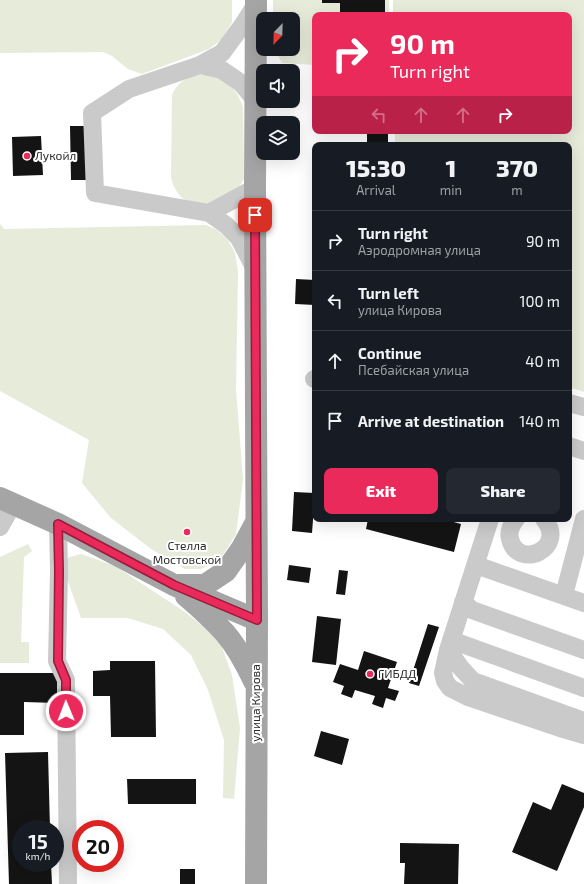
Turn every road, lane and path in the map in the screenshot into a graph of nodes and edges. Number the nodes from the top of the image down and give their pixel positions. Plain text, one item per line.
1 (256, 2) edge
2 (200, 65) junction
3 (255, 100) junction
4 (255, 188) junction
5 (209, 213) junction
6 (255, 269) junction
7 (572, 404) edge
8 (584, 407) edge
9 (572, 447) edge
10 (584, 451) edge
11 (7, 501) edge
12 (584, 519) edge
13 (256, 522) junction
14 (489, 522) edge
15 (514, 522) edge
16 (546, 522) edge
17 (58, 524) junction
18 (0, 527) edge
19 (523, 554) junction
20 (476, 565) junction
21 (515, 578) junction
22 (174, 585) junction
23 (564, 595) junction
24 (463, 602) junction
25 (584, 602) edge
26 (257, 620) junction
27 (450, 645) junction
28 (584, 650) edge
29 (256, 684) junction
30 (584, 688) edge
31 (584, 721) edge
32 (584, 735) edge
33 (68, 884) edge
34 (256, 884) edge

1 - 2 street
1 - 3 main road, улица Кирова
2 - 3 street
2 - 5 street
3 - 4 main road, улица Кирова
4 - 5 street
4 - 6 main road, улица Кирова
5 - 6 street
6 - 13 main road, улица Кирова
7 - 8 street
9 - 10 street
11 - 17 main road
11 - 18 street
12 - 23 street
13 - 22 main road
13 - 26 main road, улица Кирова
14 - 20 street
15 - 19 street
16 - 19 street
17 - 22 main road
17 - 33 street
19 - 21 street
20 - 21 street
20 - 24 street
21 - 23 street
22 - 26 main road
22 - 29 main road
23 - 25 street
24 - 27 street
24 - 28 street
26 - 29 main road, улица Кирова
27 - 30 street
27 - 31 street
27 - 32 street
29 - 34 main road, улица Кирова

